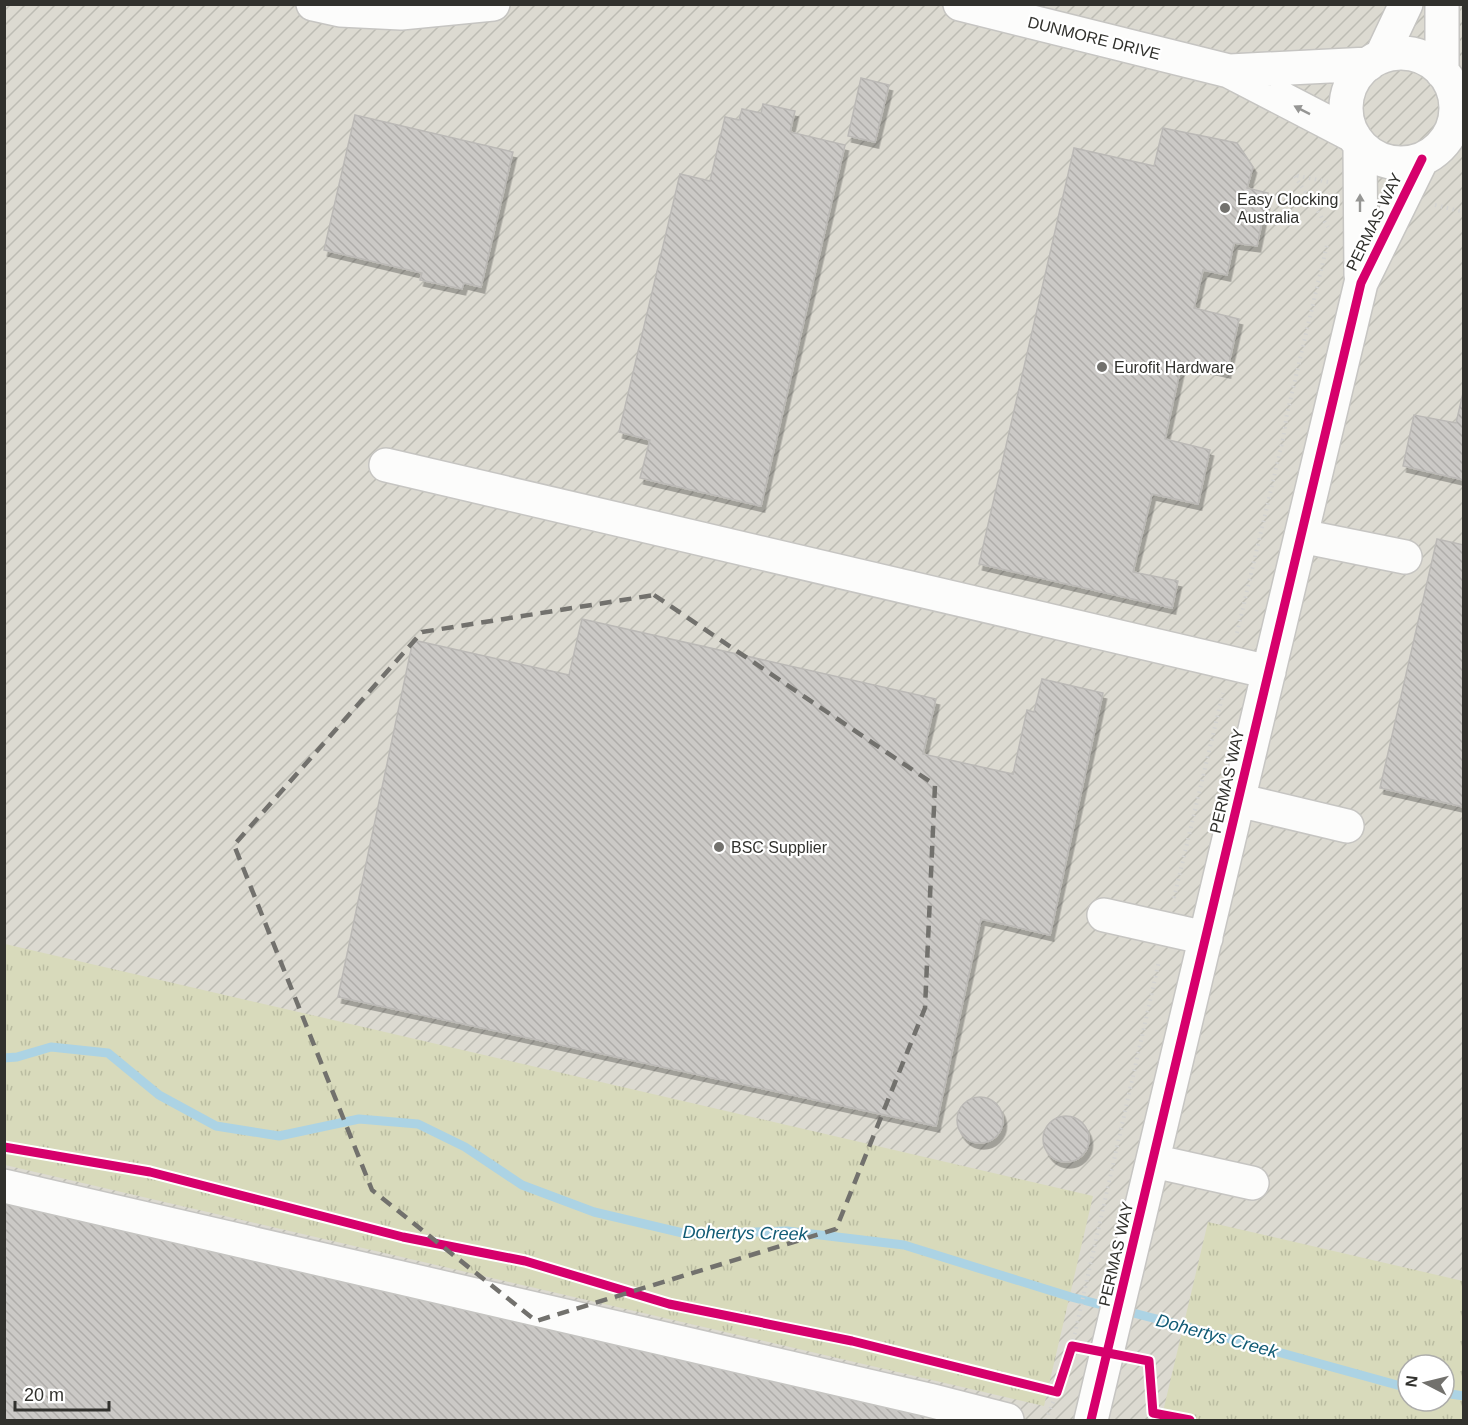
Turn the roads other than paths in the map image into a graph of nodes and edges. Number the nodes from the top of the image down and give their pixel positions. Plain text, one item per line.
1 (313, 4) edge
2 (493, 4) edge
3 (960, 4) edge
4 (1406, 4) edge
5 (1442, 4) edge
6 (1375, 60) junction
7 (1229, 71) junction
8 (1452, 80) edge
9 (1357, 141) junction
10 (1439, 154) edge
11 (1361, 283) junction
12 (386, 465) dead end
13 (1301, 536) junction
14 (1405, 557) dead end
15 (1269, 672) junction
16 (1238, 800) junction
17 (1347, 826) dead end
18 (1104, 915) dead end
19 (1206, 938) junction
20 (1153, 1161) junction
21 (1252, 1183) dead end
22 (4, 1186) edge
23 (1007, 1420) edge
24 (1091, 1420) edge

1 - 2 street
3 - 7 street, DUNMORE DRIVE
4 - 6 street
5 - 8 street
6 - 7 street, DUNMORE DRIVE
6 - 8 street
6 - 9 street
9 -> 7 street, DUNMORE DRIVE
8 - 10 street
9 - 10 street
11 -> 9 street, PERMAS WAY
10 - 11 street, PERMAS WAY
11 - 13 street, PERMAS WAY
12 - 15 street
13 - 14 street
13 - 15 street, PERMAS WAY
15 - 16 street, PERMAS WAY
16 - 17 street
16 - 19 street, PERMAS WAY
18 - 19 street
19 - 20 street, PERMAS WAY
20 - 21 street
20 - 24 street, PERMAS WAY
22 - 23 street

